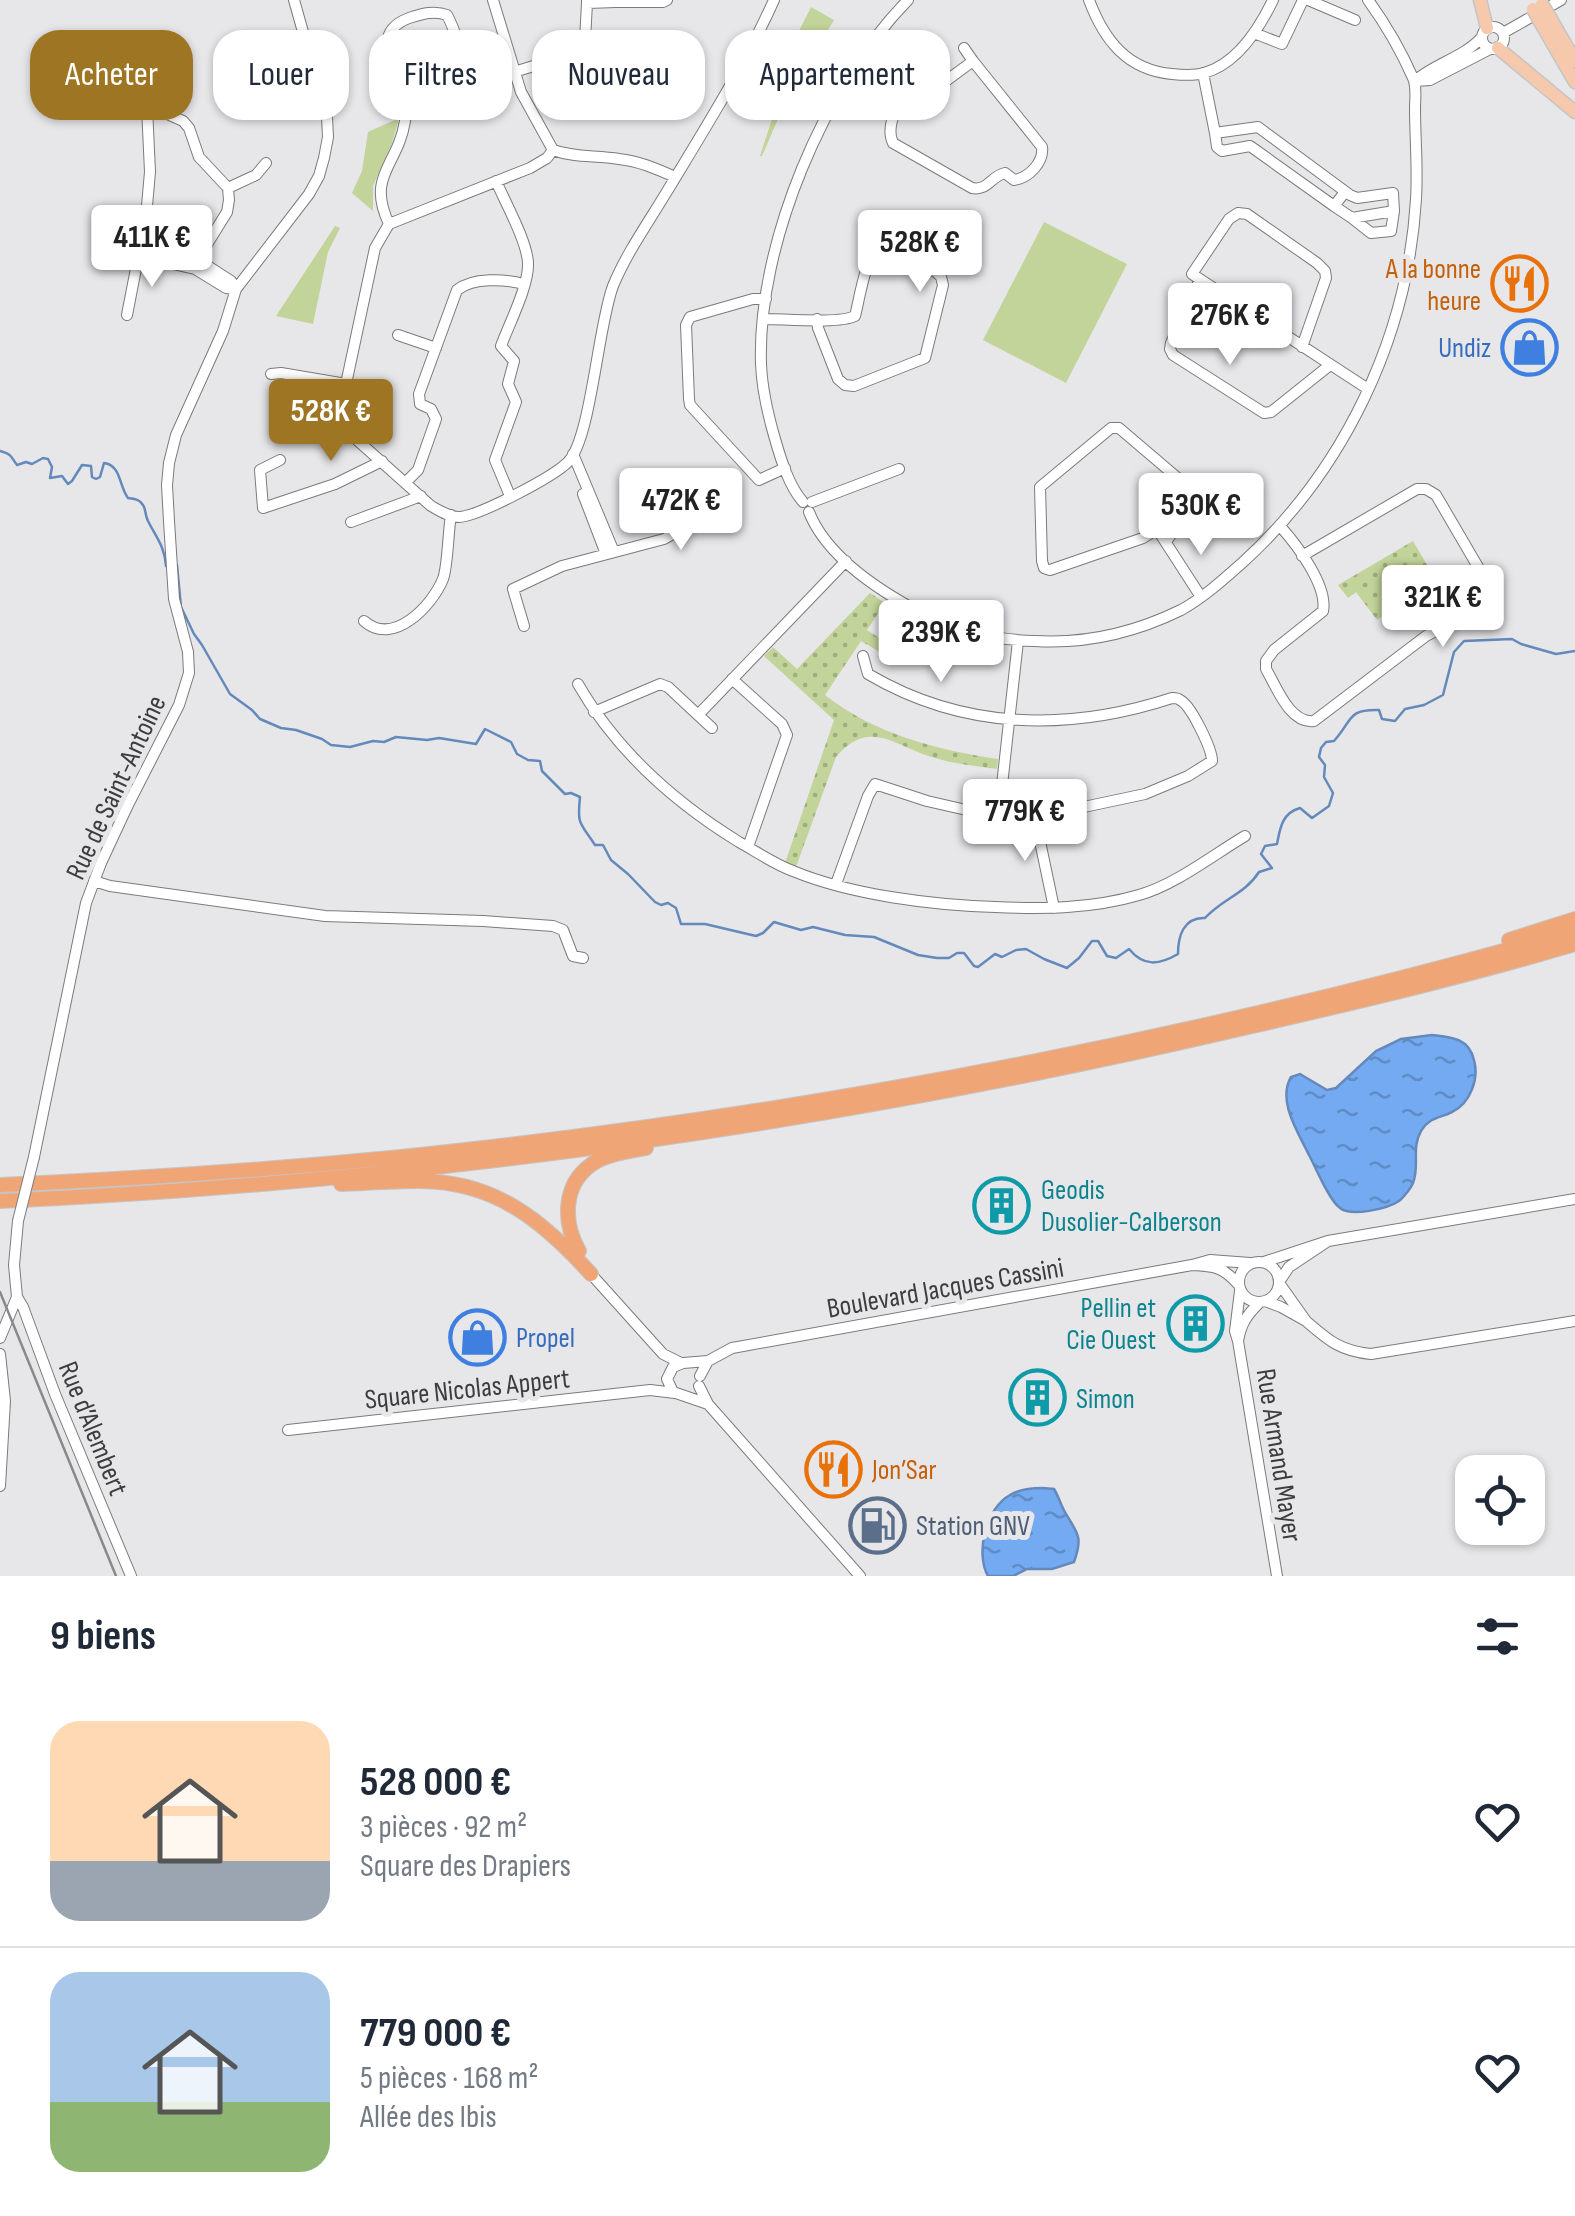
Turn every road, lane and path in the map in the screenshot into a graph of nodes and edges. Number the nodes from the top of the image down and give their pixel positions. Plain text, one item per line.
1 (294, 0) edge
2 (493, 0) edge
3 (667, 0) edge
4 (774, 0) edge
5 (1089, 0) edge
6 (1273, 0) edge
7 (1306, 0) edge
8 (1368, 0) edge
9 (1480, 0) edge
10 (1561, 0) edge
11 (587, 1) edge
12 (616, 1) edge
13 (903, 2) edge
14 (1538, 8) edge
15 (1355, 20) dead end
16 (585, 30) edge
17 (883, 30) edge
18 (1254, 33) junction
19 (1484, 33) junction
20 (1503, 33) junction
21 (964, 48) dead end
22 (1494, 48) junction
23 (972, 61) junction
24 (1575, 61) edge
25 (532, 65) edge
26 (513, 69) junction
27 (1203, 73) junction
28 (950, 78) edge
29 (1414, 81) junction
30 (1575, 82) edge
31 (1575, 112) edge
32 (147, 120) edge
33 (182, 120) edge
34 (825, 120) edge
35 (893, 120) edge
36 (1215, 133) junction
37 (552, 150) junction
38 (266, 163) dead end
39 (676, 176) junction
40 (496, 181) junction
41 (228, 188) junction
42 (1345, 192) junction
43 (1334, 206) junction
44 (1394, 211) junction
45 (1352, 218) junction
46 (390, 224) junction
47 (138, 256) junction
48 (197, 265) junction
49 (1196, 276) junction
50 (524, 284) junction
51 (236, 289) junction
52 (766, 299) junction
53 (127, 315) dead end
54 (764, 319) junction
55 (817, 319) junction
56 (398, 334) dead end
57 (1302, 347) junction
58 (436, 348) junction
59 (1330, 365) junction
60 (271, 374) dead end
61 (346, 384) junction
62 (1368, 390) junction
63 (571, 458) junction
64 (280, 460) dead end
65 (382, 462) junction
66 (785, 468) junction
67 (899, 469) dead end
68 (406, 482) junction
69 (421, 496) junction
70 (510, 496) junction
71 (808, 505) junction
72 (726, 506) dead end
73 (451, 515) junction
74 (351, 522) dead end
75 (1280, 526) junction
76 (1166, 542) junction
77 (610, 553) junction
78 (1302, 556) junction
79 (846, 562) junction
80 (1202, 597) junction
81 (364, 621) dead end
82 (524, 626) dead end
83 (1018, 641) junction
84 (863, 656) dead end
85 (732, 679) junction
86 (578, 684) dead end
87 (594, 712) junction
88 (698, 715) junction
89 (1009, 720) junction
90 (712, 728) dead end
91 (999, 812) junction
92 (1034, 813) junction
93 (1245, 836) dead end
94 (748, 847) junction
95 (94, 881) junction
96 (836, 884) junction
97 (1054, 908) junction
98 (1575, 919) edge
99 (1575, 930) edge
100 (1570, 947) edge
101 (582, 958) dead end
102 (1445, 966) junction
103 (713, 1130) junction
104 (281, 1182) junction
105 (0, 1185) edge
106 (1575, 1198) edge
107 (0, 1201) edge
108 (1328, 1241) junction
109 (1264, 1262) junction
110 (1251, 1263) junction
111 (1192, 1265) junction
112 (592, 1274) junction
113 (1279, 1282) junction
114 (1239, 1287) junction
115 (17, 1297) junction
116 (1262, 1302) junction
117 (1306, 1320) junction
118 (1575, 1321) edge
119 (0, 1338) edge
120 (1238, 1341) junction
121 (0, 1354) edge
122 (663, 1354) junction
123 (708, 1361) junction
124 (685, 1364) junction
125 (668, 1374) junction
126 (699, 1382) junction
127 (650, 1390) junction
128 (680, 1394) junction
129 (708, 1404) junction
130 (288, 1430) dead end
131 (0, 1486) edge
132 (131, 1576) edge
133 (860, 1576) edge
134 (1277, 1576) edge

1 - 51 street, Rue de Saint-Antoine
2 - 26 street
3 - 12 street
4 - 39 street
5 - 27 street
6 - 18 street
7 - 15 street
7 - 18 street
8 - 29 street
9 - 19 main road
10 - 20 street
11 - 12 street
11 - 16 street
13 - 17 street
14 - 24 main road
14 - 30 main road
18 - 27 street
19 - 20 street
19 - 22 street
19 - 29 street
20 - 22 street
21 - 23 street
22 - 29 street
22 - 31 main road
23 - 28 street
23 - 35 street
25 - 26 street
26 - 37 street
26 - 46 street
27 - 36 street
29 - 62 street
32 - 47 street
33 - 41 street
34 - 52 street
36 - 42 street
36 - 43 street
37 - 39 street
37 - 40 street
38 - 41 street
39 - 63 street
40 - 46 street
40 - 50 street
41 - 48 street
42 - 43 street
42 - 44 street
43 - 45 street
44 - 45 street
44 - 45 street
46 - 61 street
47 - 48 street
47 - 53 street
48 - 51 street
49 - 57 street
49 - 57 street
49 - 59 street
50 - 58 street
50 - 70 street
51 - 95 street, Rue de Saint-Antoine
52 - 54 street
52 - 66 street
54 - 55 street
54 - 66 street
55 - 55 street
56 - 58 street
57 - 59 street
58 - 68 street
59 - 62 street
60 - 61 street
61 - 65 street
62 - 75 street
63 - 70 street
63 - 77 street
64 - 65 street
65 - 68 street
66 - 71 street
67 - 71 street
68 - 69 street
69 - 73 street
69 - 74 street
70 - 73 street
71 - 79 street
72 - 77 street
73 - 81 street
75 - 78 street
75 - 80 street
76 - 76 street
76 - 80 street
77 - 82 street
78 - 78 street
79 - 83 street
79 - 85 street
80 - 83 street
83 - 89 street
84 - 89 street
85 - 88 street
85 - 94 street
86 - 87 street
87 - 88 street
87 - 94 street
88 - 90 street
89 - 91 street
89 - 92 street
91 - 92 street
91 - 96 street
92 - 97 street
93 - 97 street
94 - 96 street
95 - 101 street
95 - 115 street, Rue de Saint-Antoine, bridge
96 - 97 street
98 - 102 highway
99 - 102 highway
100 - 103 highway
102 - 105 highway
103 - 104 highway
103 - 112 highway
104 - 107 highway
104 - 112 highway
106 - 108 street
108 - 109 street
108 - 113 street
109 - 110 street
109 - 113 street
110 - 111 street, Boulevard Jacques Cassini
110 - 114 street
111 - 114 street
111 - 123 street, Boulevard Jacques Cassini
112 - 122 street
113 - 116 street
113 - 117 street
114 - 116 street
114 - 120 street, Rue Armand Mayer
115 - 119 street
115 - 132 street, Rue d’Alembert
116 - 117 street
116 - 120 street, Rue Armand Mayer
117 - 118 street
120 - 134 street, Rue Armand Mayer
121 - 131 street
122 - 124 street
122 - 125 street
123 - 124 street, Boulevard Jacques Cassini
123 - 126 street
124 - 125 street
124 - 126 street
125 - 127 street, Square Nicolas Appert
125 - 128 street
126 - 128 street
126 - 129 street
127 - 128 street, Square Nicolas Appert
127 - 130 street, Square Nicolas Appert
128 - 129 street, Square Nicolas Appert
129 - 133 street

